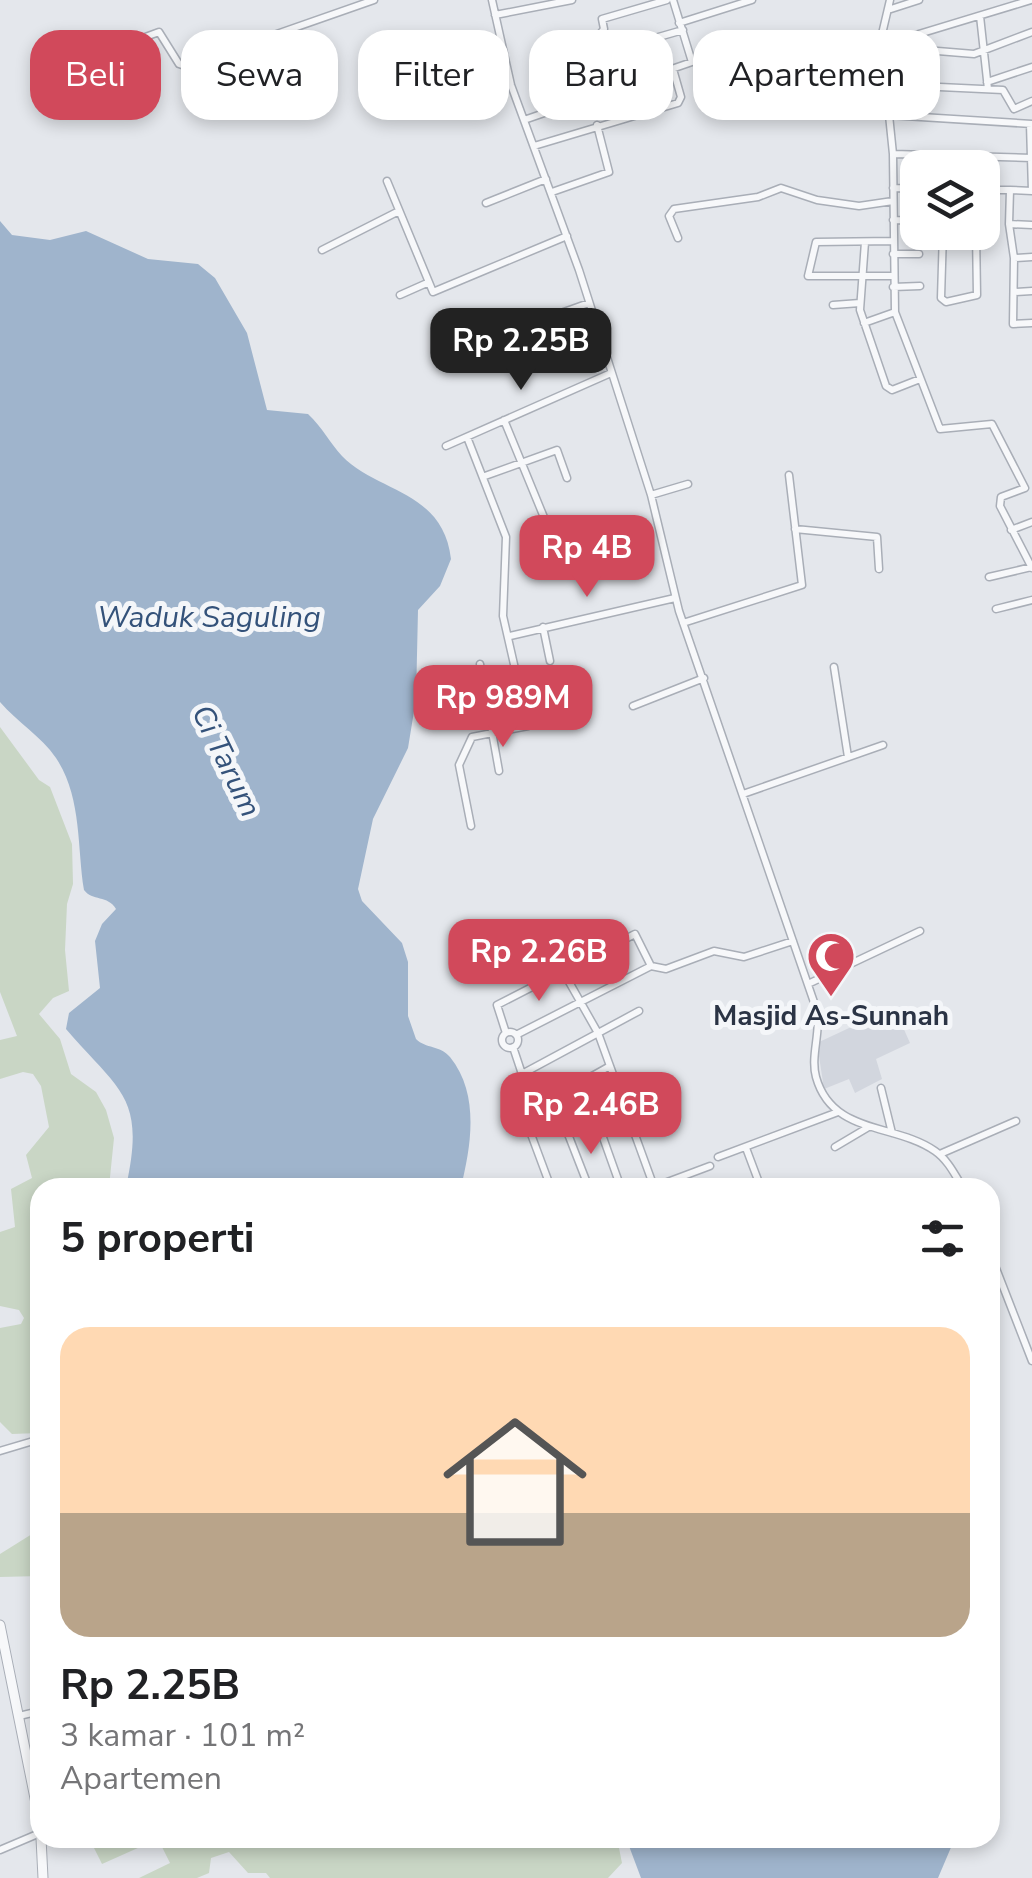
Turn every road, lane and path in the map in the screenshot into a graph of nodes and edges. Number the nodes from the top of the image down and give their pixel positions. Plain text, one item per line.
1 (374, 0) edge
2 (492, 0) edge
3 (572, 0) edge
4 (670, 0) edge
5 (752, 0) edge
6 (919, 0) edge
7 (1031, 0) edge
8 (739, 2) edge
9 (890, 4) edge
10 (495, 15) junction
11 (980, 16) junction
12 (681, 26) junction
13 (603, 30) edge
14 (669, 30) edge
15 (884, 30) edge
16 (935, 30) edge
17 (1032, 32) edge
18 (161, 35) edge
19 (940, 50) edge
20 (982, 52) junction
21 (1032, 67) edge
22 (673, 69) joint
23 (1001, 78) junction
24 (509, 85) edge
25 (512, 85) junction
26 (940, 85) edge
27 (987, 86) junction
28 (1003, 90) junction
29 (1032, 102) edge
30 (673, 104) edge
31 (1014, 109) junction
32 (529, 118) edge
33 (940, 119) edge
34 (524, 120) junction
35 (615, 120) edge
36 (890, 120) edge
37 (1014, 124) junction
38 (1031, 124) edge
39 (597, 125) junction
40 (534, 146) junction
41 (893, 154) junction
42 (900, 154) edge
43 (1000, 157) edge
44 (1032, 158) edge
45 (546, 179) junction
46 (387, 180) dead end
47 (893, 188) junction
48 (900, 188) edge
49 (1000, 190) edge
50 (1010, 190) junction
51 (552, 192) junction
52 (893, 201) junction
53 (486, 203) dead end
54 (399, 211) junction
55 (893, 220) junction
56 (900, 220) edge
57 (1009, 224) junction
58 (1032, 225) edge
59 (566, 236) junction
60 (678, 238) dead end
61 (894, 241) junction
62 (865, 242) junction
63 (322, 250) dead end
64 (943, 250) edge
65 (976, 250) edge
66 (894, 254) junction
67 (919, 254) dead end
68 (1032, 257) edge
69 (1014, 258) junction
70 (862, 275) junction
71 (894, 276) junction
72 (427, 282) junction
73 (920, 286) dead end
74 (893, 287) junction
75 (1032, 291) edge
76 (1015, 292) junction
77 (400, 295) dead end
78 (589, 303) junction
79 (860, 303) junction
80 (834, 305) dead end
81 (895, 312) junction
82 (864, 323) junction
83 (1032, 323) edge
84 (565, 329) dead end
85 (611, 373) junction
86 (920, 379) junction
87 (504, 420) junction
88 (467, 436) junction
89 (446, 446) dead end
90 (521, 463) junction
91 (485, 476) junction
92 (788, 476) dead end
93 (567, 478) dead end
94 (688, 484) dead end
95 (1028, 487) edge
96 (651, 496) junction
97 (1032, 522) edge
98 (794, 530) junction
99 (1011, 530) junction
100 (550, 532) dead end
101 (1031, 564) edge
102 (879, 569) dead end
103 (989, 577) dead end
104 (675, 598) junction
105 (1032, 600) edge
106 (996, 609) dead end
107 (683, 623) junction
108 (543, 627) junction
109 (510, 636) junction
110 (550, 660) dead end
111 (480, 664) dead end
112 (834, 667) dead end
113 (704, 678) junction
114 (633, 706) dead end
115 (492, 733) junction
116 (884, 745) dead end
117 (848, 756) junction
118 (499, 770) dead end
119 (744, 794) junction
120 (471, 826) dead end
121 (920, 931) dead end
122 (793, 942) junction
123 (551, 950) dead end
124 (651, 966) junction
125 (564, 970) junction
126 (808, 984) junction
127 (583, 1000) junction
128 (638, 1011) dead end
129 (506, 1032) junction
130 (598, 1033) junction
131 (516, 1035) junction
132 (513, 1047) junction
133 (610, 1066) junction
134 (522, 1074) junction
135 (881, 1088) dead end
136 (554, 1098) junction
137 (622, 1100) junction
138 (838, 1112) junction
139 (526, 1113) junction
140 (595, 1115) junction
141 (1016, 1121) dead end
142 (868, 1127) junction
143 (567, 1130) junction
144 (892, 1133) junction
145 (836, 1147) dead end
146 (746, 1148) junction
147 (940, 1154) junction
148 (718, 1157) dead end
149 (710, 1166) dead end
150 (548, 1178) edge
151 (585, 1178) edge
152 (617, 1178) edge
153 (650, 1178) edge
154 (677, 1178) edge
155 (757, 1178) edge
156 (957, 1178) edge
157 (1000, 1287) edge
158 (1029, 1349) edge
159 (1032, 1361) edge
160 (30, 1442) edge
161 (0, 1451) edge
162 (0, 1625) edge
163 (30, 1713) edge
164 (19, 1716) junction
165 (30, 1772) edge
166 (30, 1839) edge
167 (42, 1848) edge
168 (0, 1850) edge
169 (43, 1878) edge

1 - 18 street
2 - 10 street
3 - 10 street
4 - 12 street
4 - 13 street
5 - 8 street
6 - 9 street
7 - 11 street
8 - 12 street
9 - 15 street
10 - 25 street
11 - 16 street
11 - 20 street
12 - 14 street
12 - 22 street
17 - 20 street
19 - 20 street
20 - 27 street
21 - 23 street
22 - 30 street
23 - 27 street
23 - 28 street
24 - 25 street
25 - 34 street
26 - 27 street
27 - 28 street
28 - 31 street
29 - 31 street
31 - 37 street
32 - 34 street
33 - 37 street
34 - 40 street
35 - 39 street
36 - 41 street
37 - 38 street
38 - 44 street
39 - 40 street
39 - 51 street
40 - 45 street
41 - 42 street
41 - 47 street
43 - 44 street
44 - 50 street
45 - 51 street
45 - 53 street
46 - 54 street
47 - 48 street
47 - 52 street
49 - 50 street
50 - 57 street
51 - 59 street
52 - 55 street
52 - 60 street
54 - 63 street
54 - 72 street
55 - 56 street
55 - 61 street
57 - 58 street
57 - 69 street
59 - 72 street
59 - 78 street
61 - 62 street
61 - 66 street
62 - 70 street
62 - 70 street
64 - 65 street
66 - 67 street
66 - 71 street
68 - 69 street
69 - 76 street
70 - 71 street
70 - 79 street
71 - 74 street
72 - 77 street
73 - 74 street
74 - 81 street
75 - 76 street
76 - 83 street
78 - 84 street
78 - 85 street
79 - 80 street
79 - 82 street
81 - 82 street
81 - 86 street
82 - 86 street
85 - 87 street
85 - 96 street
86 - 95 street
87 - 88 street
87 - 90 street
88 - 89 street
88 - 91 street
90 - 91 street
90 - 93 street
90 - 100 street
91 - 109 street
92 - 98 street
94 - 96 street
95 - 99 street
96 - 104 street
97 - 99 street
98 - 102 street
98 - 107 street
99 - 101 street
101 - 103 street
104 - 107 street
104 - 108 street
105 - 106 street
107 - 113 street
108 - 109 street
108 - 110 street
109 - 115 street
111 - 115 street
112 - 117 street
113 - 114 street
113 - 119 street
115 - 118 street
115 - 120 street
116 - 117 street
117 - 119 street
119 - 122 street
121 - 126 street
122 - 124 street
122 - 126 street
123 - 125 street
124 - 125 street
124 - 127 street
125 - 127 street
125 - 129 street
126 - 138 street
127 - 130 street
127 - 131 street
128 - 130 street
129 - 131 street
129 - 132 street
130 - 133 street
130 - 134 street
131 - 132 street
132 - 134 street
133 - 136 street
133 - 137 street
134 - 139 street
135 - 144 street
136 - 139 street
136 - 143 street
137 - 140 street
137 - 153 street
138 - 142 street
138 - 146 street
139 - 150 street
140 - 143 street
140 - 152 street
141 - 147 street
142 - 144 street
142 - 145 street
143 - 151 street
144 - 147 street
146 - 148 street
146 - 155 street
147 - 156 street
149 - 154 street
157 - 158 street
158 - 159 street
160 - 161 street
162 - 164 street
163 - 164 street
164 - 165 street
166 - 168 street
167 - 169 street

